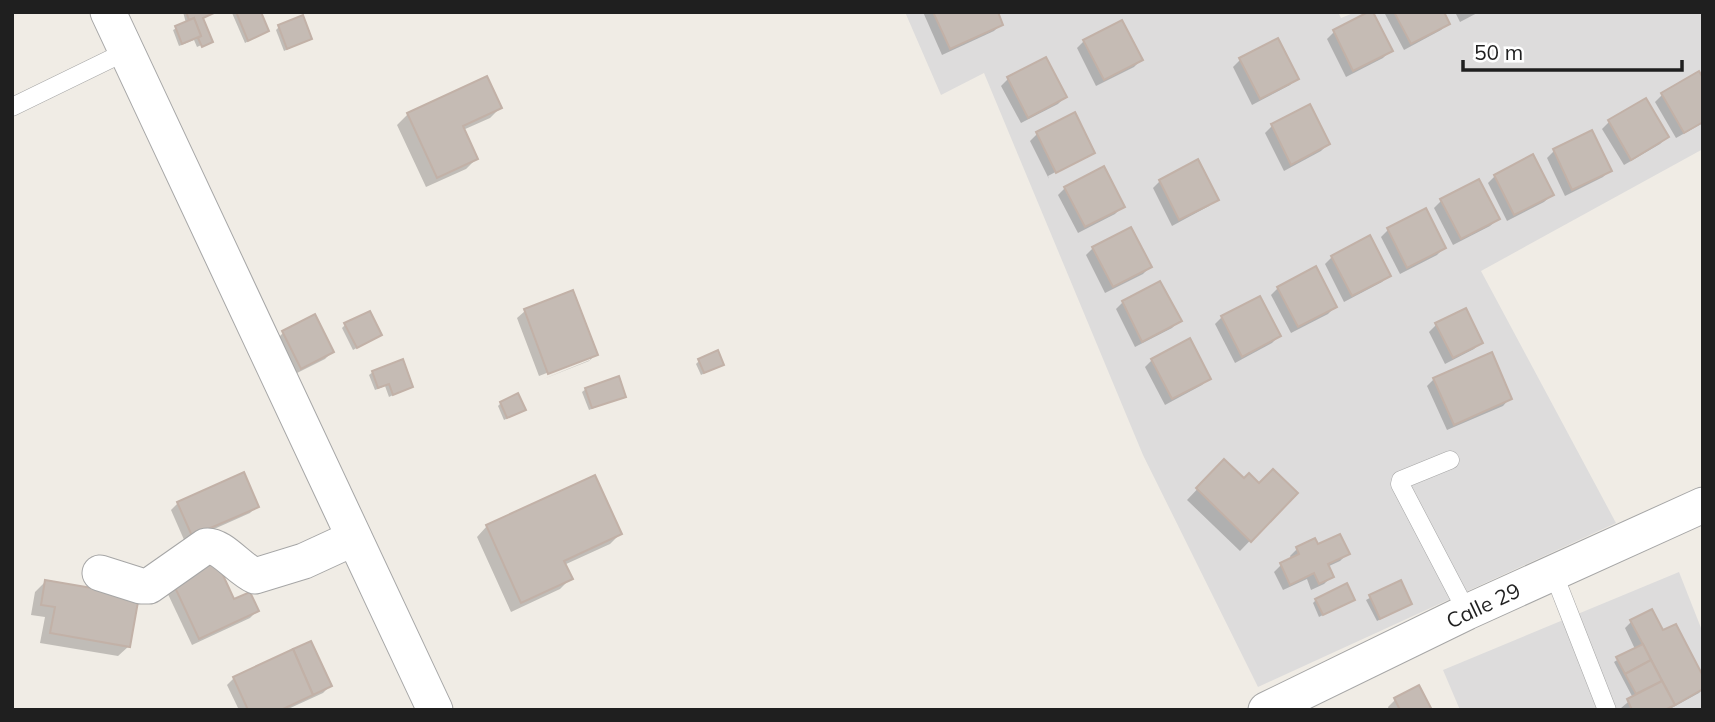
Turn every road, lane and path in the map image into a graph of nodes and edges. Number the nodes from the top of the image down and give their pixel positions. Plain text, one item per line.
1 (108, 12) edge
2 (127, 51) junction
3 (12, 107) edge
4 (1450, 460) dead end
5 (1703, 505) edge
6 (354, 538) junction
7 (1553, 572) junction
8 (100, 573) dead end
9 (1467, 612) junction
10 (435, 710) edge
11 (1266, 710) edge
12 (1607, 710) edge

1 - 2 street
2 - 3 lane
2 - 6 street
4 - 9 lane
5 - 7 street, Calle 29
6 - 8 street
6 - 10 street
7 - 9 street, Calle 29
7 - 12 lane
9 - 11 street, Calle 29

